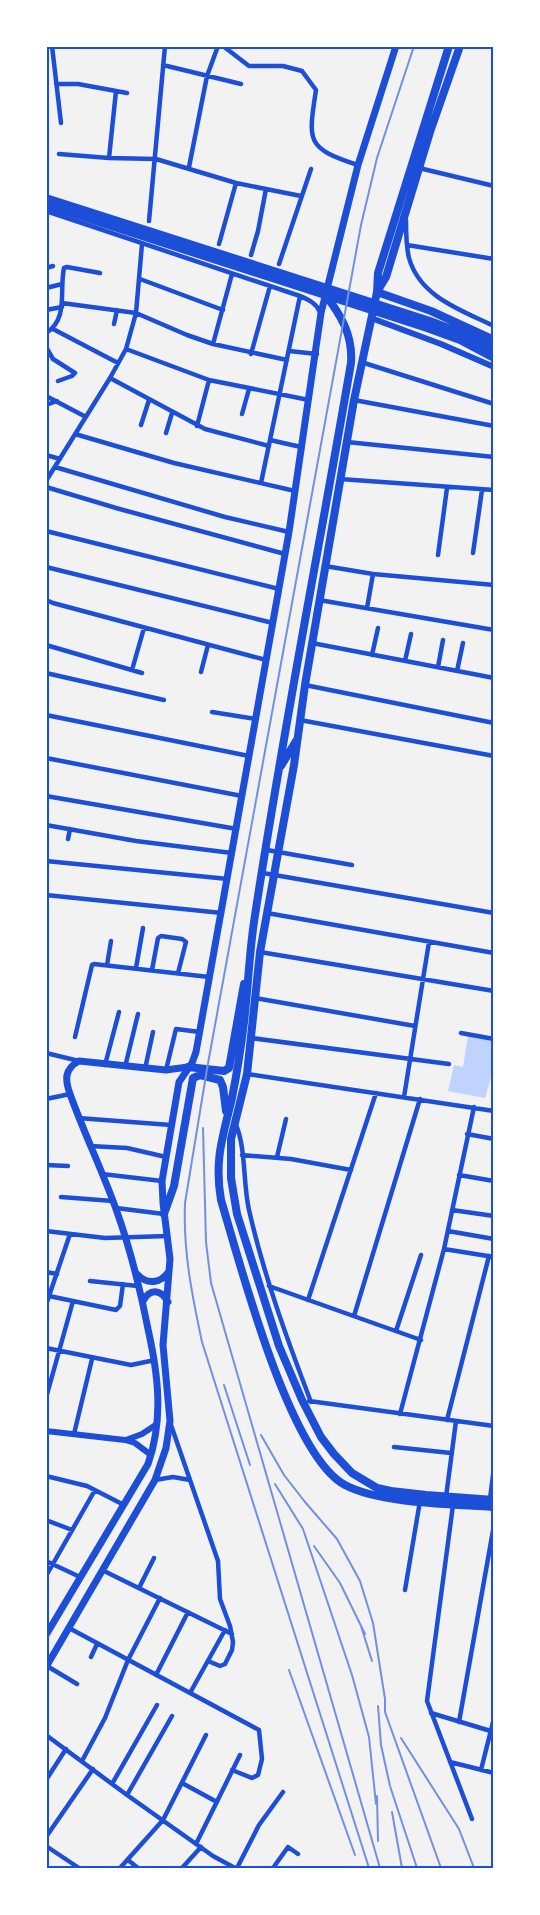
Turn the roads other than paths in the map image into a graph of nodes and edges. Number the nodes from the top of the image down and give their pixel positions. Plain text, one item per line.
1 (52, 46) edge
2 (165, 46) edge
3 (218, 46) edge
4 (223, 46) edge
5 (235, 46) edge
6 (396, 46) edge
7 (449, 46) edge
8 (460, 46) edge
9 (232, 54) junction
10 (163, 65) junction
11 (207, 76) junction
12 (56, 84) junction
13 (241, 84) dead end
14 (116, 91) junction
15 (126, 93) dead end
16 (61, 123) dead end
17 (59, 154) dead end
18 (109, 158) junction
19 (156, 159) junction
20 (358, 165) junction
21 (189, 167) junction
22 (419, 168) junction
23 (311, 170) dead end
24 (236, 183) junction
25 (494, 186) edge
26 (266, 189) junction
27 (301, 196) junction
28 (46, 198) edge
29 (46, 205) edge
30 (46, 211) edge
31 (405, 214) junction
32 (108, 221) junction
33 (149, 221) dead end
34 (142, 244) junction
35 (219, 244) dead end
36 (407, 245) junction
37 (252, 255) dead end
38 (494, 259) edge
39 (279, 264) dead end
40 (53, 266) dead end
41 (46, 268) edge
42 (100, 273) dead end
43 (232, 274) junction
44 (140, 279) junction
45 (62, 284) junction
46 (270, 286) junction
47 (46, 288) edge
48 (377, 292) junction
49 (324, 293) junction
50 (300, 296) junction
51 (62, 305) junction
52 (46, 310) edge
53 (117, 310) junction
54 (223, 310) junction
55 (136, 313) junction
56 (321, 314) junction
57 (371, 318) junction
58 (114, 324) dead end
59 (494, 326) edge
60 (53, 329) junction
61 (46, 333) edge
62 (494, 340) edge
63 (213, 344) junction
64 (46, 347) edge
65 (126, 349) junction
66 (494, 349) edge
67 (289, 351) junction
68 (251, 354) junction
69 (316, 354) junction
70 (494, 357) edge
71 (53, 359) junction
72 (287, 360) junction
73 (46, 361) edge
74 (118, 363) junction
75 (361, 363) junction
76 (494, 367) edge
77 (110, 378) junction
78 (209, 380) junction
79 (58, 381) dead end
80 (249, 389) junction
81 (279, 395) junction
82 (46, 396) edge
83 (149, 400) junction
84 (309, 400) junction
85 (354, 400) junction
86 (57, 401) junction
87 (494, 404) edge
88 (46, 405) edge
89 (172, 413) junction
90 (242, 414) dead end
91 (86, 417) junction
92 (141, 425) dead end
93 (197, 426) junction
94 (494, 426) edge
95 (166, 432) dead end
96 (75, 434) junction
97 (270, 440) junction
98 (347, 442) junction
99 (269, 446) junction
100 (301, 447) junction
101 (46, 454) edge
102 (494, 457) edge
103 (60, 459) junction
104 (55, 467) junction
105 (340, 479) junction
106 (46, 481) edge
107 (261, 483) junction
108 (46, 487) edge
109 (447, 488) junction
110 (482, 490) junction
111 (494, 490) edge
112 (295, 491) junction
113 (46, 531) edge
114 (289, 532) junction
115 (473, 553) dead end
116 (285, 554) junction
117 (438, 555) dead end
118 (325, 566) junction
119 (46, 567) edge
120 (374, 574) junction
121 (494, 585) edge
122 (279, 589) junction
123 (319, 600) junction
124 (47, 602) edge
125 (367, 608) junction
126 (273, 623) junction
127 (144, 627) junction
128 (378, 628) dead end
129 (494, 630) edge
130 (411, 634) dead end
131 (443, 640) dead end
132 (312, 643) junction
133 (463, 643) dead end
134 (46, 645) edge
135 (208, 645) junction
136 (372, 655) junction
137 (266, 660) junction
138 (405, 661) junction
139 (438, 668) junction
140 (132, 670) junction
141 (457, 671) junction
142 (201, 672) dead end
143 (46, 673) edge
144 (142, 673) dead end
145 (494, 678) edge
146 (304, 686) junction
147 (164, 700) dead end
148 (212, 712) dead end
149 (46, 715) edge
150 (256, 719) junction
151 (300, 720) junction
152 (494, 723) edge
153 (298, 737) junction
154 (249, 756) junction
155 (494, 756) edge
156 (46, 759) edge
157 (278, 771) junction
158 (46, 796) edge
159 (242, 796) junction
160 (46, 825) edge
161 (70, 829) junction
162 (237, 829) junction
163 (68, 839) dead end
164 (267, 850) junction
165 (278, 852) junction
166 (232, 853) junction
167 (46, 861) edge
168 (352, 865) dead end
169 (263, 873) junction
170 (274, 875) junction
171 (228, 879) junction
172 (46, 895) edge
173 (222, 913) junction
174 (267, 913) junction
175 (494, 913) edge
176 (143, 928) dead end
177 (111, 941) dead end
178 (429, 942) junction
179 (260, 952) junction
180 (494, 953) edge
181 (107, 965) junction
182 (136, 968) junction
183 (152, 970) junction
184 (178, 973) junction
185 (247, 974) junction
186 (210, 977) junction
187 (423, 980) junction
188 (494, 991) edge
189 (255, 998) junction
190 (119, 1012) dead end
191 (138, 1014) dead end
192 (415, 1026) junction
193 (153, 1032) dead end
194 (200, 1032) junction
195 (461, 1033) dead end
196 (75, 1037) dead end
197 (251, 1038) junction
198 (494, 1039) edge
199 (46, 1053) edge
200 (410, 1059) junction
201 (79, 1061) junction
202 (449, 1064) dead end
203 (105, 1065) junction
204 (125, 1067) junction
205 (188, 1067) junction
206 (145, 1069) junction
207 (166, 1070) junction
208 (247, 1074) junction
209 (376, 1093) junction
210 (70, 1094) junction
211 (404, 1097) junction
212 (46, 1099) edge
213 (420, 1100) junction
214 (474, 1107) junction
215 (494, 1111) edge
216 (78, 1118) junction
217 (230, 1119) junction
218 (285, 1119) dead end
219 (171, 1125) junction
220 (467, 1134) junction
221 (494, 1139) edge
222 (90, 1146) junction
223 (242, 1155) junction
224 (166, 1157) junction
225 (277, 1157) junction
226 (46, 1165) edge
227 (68, 1166) dead end
228 (351, 1170) junction
229 (102, 1174) junction
230 (459, 1175) junction
231 (162, 1181) junction
232 (494, 1181) edge
233 (61, 1197) dead end
234 (234, 1198) junction
235 (221, 1200) junction
236 (114, 1205) junction
237 (452, 1210) junction
238 (164, 1214) junction
239 (494, 1216) edge
240 (46, 1231) edge
241 (448, 1231) junction
242 (70, 1234) junction
243 (168, 1236) junction
244 (126, 1237) junction
245 (494, 1239) edge
246 (444, 1249) junction
247 (421, 1255) dead end
248 (491, 1256) edge
249 (170, 1270) junction
250 (46, 1272) edge
251 (57, 1274) junction
252 (137, 1274) junction
253 (90, 1281) dead end
254 (123, 1284) junction
255 (139, 1286) junction
256 (269, 1286) junction
257 (48, 1300) edge
258 (308, 1300) junction
259 (72, 1301) junction
260 (142, 1301) junction
261 (168, 1302) junction
262 (354, 1316) junction
263 (396, 1331) junction
264 (420, 1340) junction
265 (46, 1348) edge
266 (58, 1351) junction
267 (92, 1359) junction
268 (155, 1360) junction
269 (46, 1398) edge
270 (302, 1400) junction
271 (311, 1402) junction
272 (400, 1414) junction
273 (447, 1420) junction
274 (170, 1421) junction
275 (456, 1421) junction
276 (157, 1424) junction
277 (494, 1426) edge
278 (46, 1431) edge
279 (74, 1434) junction
280 (125, 1440) junction
281 (394, 1447) dead end
282 (452, 1453) junction
283 (334, 1454) junction
284 (151, 1455) junction
285 (322, 1466) junction
286 (494, 1467) edge
287 (46, 1476) edge
288 (155, 1480) junction
289 (190, 1480) junction
290 (363, 1481) junction
291 (95, 1490) junction
292 (359, 1490) junction
293 (451, 1499) junction
294 (420, 1501) junction
295 (492, 1502) edge
296 (124, 1505) junction
297 (46, 1520) edge
298 (494, 1525) edge
299 (72, 1530) junction
300 (154, 1558) dead end
301 (46, 1562) edge
302 (54, 1564) junction
303 (102, 1570) junction
304 (46, 1576) edge
305 (80, 1577) junction
306 (139, 1588) junction
307 (405, 1590) dead end
308 (160, 1598) junction
309 (188, 1612) junction
310 (69, 1628) junction
311 (225, 1630) junction
312 (232, 1634) junction
313 (46, 1635) edge
314 (97, 1644) junction
315 (91, 1657) dead end
316 (128, 1660) junction
317 (208, 1660) junction
318 (47, 1666) edge
319 (156, 1675) junction
320 (77, 1684) dead end
321 (190, 1693) junction
322 (157, 1705) dead end
323 (430, 1713) junction
324 (172, 1716) dead end
325 (494, 1718) edge
326 (459, 1722) junction
327 (492, 1731) edge
328 (46, 1735) edge
329 (207, 1735) dead end
330 (66, 1749) junction
331 (240, 1755) dead end
332 (82, 1761) junction
333 (450, 1761) junction
334 (93, 1769) junction
335 (232, 1770) junction
336 (481, 1770) junction
337 (494, 1773) edge
338 (46, 1780) edge
339 (182, 1783) junction
340 (112, 1784) junction
341 (283, 1792) dead end
342 (127, 1795) junction
343 (216, 1802) junction
344 (472, 1819) dead end
345 (163, 1820) junction
346 (46, 1837) edge
347 (46, 1846) edge
348 (198, 1846) junction
349 (298, 1854) dead end
350 (128, 1860) junction
351 (227, 1862) junction
352 (79, 1869) edge
353 (120, 1869) edge
354 (138, 1869) edge
355 (182, 1869) edge
356 (222, 1869) edge
357 (236, 1869) edge
358 (273, 1869) edge

1 - 12 street
2 - 10 street
3 - 11 street
4 - 9 street
5 - 9 street
6 - 20 main road
7 - 48 main road
8 - 22 main road
9 - 20 street
10 - 11 street
10 - 19 street
11 - 13 street
11 - 21 street
12 - 14 street
12 - 16 street
14 - 15 street
14 - 18 street
17 - 18 street
18 - 19 street
19 - 21 street
19 - 33 street
20 - 56 main road
21 - 24 street
22 - 25 street
22 - 31 main road
23 - 27 street
24 - 26 street
24 - 35 street
26 - 27 street
26 - 37 street
27 - 39 street
28 - 32 main road
29 - 32 main road
30 - 34 street
31 - 36 street
31 - 48 main road
32 - 49 main road
32 - 66 main road
34 - 43 street
34 - 44 street
36 - 38 street
36 - 59 street
40 - 41 street
42 - 45 street
43 - 46 street
43 - 54 street
44 - 54 street
44 - 55 street
45 - 47 street
45 - 51 street
46 - 50 street
46 - 68 street
48 - 57 main road
48 - 62 main road
49 - 70 main road
49 - 157 main road
50 - 56 street
50 - 67 street
51 - 52 street
51 - 53 street
51 - 60 street
53 - 55 street
53 - 58 street
54 - 63 street
55 - 63 street
55 - 65 street
56 - 69 main road
57 - 75 main road
57 - 76 street
60 - 61 street
60 - 74 street
63 - 68 street
64 - 71 street
65 - 74 street
65 - 78 street
67 - 69 street
67 - 72 street
68 - 72 street
69 - 84 main road
71 - 73 street
71 - 79 street
72 - 81 street
74 - 77 street
75 - 85 main road
75 - 87 street
77 - 83 street
77 - 91 street
78 - 80 street
78 - 93 street
80 - 81 street
80 - 90 street
81 - 84 street
81 - 97 street
82 - 86 street
83 - 89 street
83 - 92 street
84 - 100 main road
85 - 94 street
85 - 98 main road
86 - 88 street
86 - 91 street
89 - 93 street
89 - 95 street
91 - 96 street
93 - 99 street
96 - 103 street
96 - 107 street
97 - 99 street
97 - 100 street
98 - 102 street
98 - 105 main road
99 - 107 street
100 - 112 main road
101 - 103 street
103 - 104 street
104 - 106 street
104 - 114 street
105 - 109 street
105 - 118 main road
107 - 112 street
108 - 116 street
109 - 110 street
109 - 117 street
110 - 111 street
110 - 115 street
112 - 114 main road
113 - 122 street
114 - 116 main road
116 - 122 main road
118 - 120 street
118 - 123 main road
119 - 126 street
120 - 121 street
120 - 125 street
122 - 126 main road
123 - 125 street
123 - 132 main road
124 - 127 street
125 - 129 street
126 - 137 main road
127 - 135 street
127 - 140 street
128 - 136 street
130 - 138 street
131 - 139 street
132 - 136 street
132 - 146 main road
133 - 141 street
134 - 140 street
135 - 137 street
135 - 142 street
136 - 138 street
137 - 150 main road
138 - 139 street
139 - 141 street
140 - 144 street
141 - 145 street
143 - 147 street
146 - 151 main road
146 - 152 street
148 - 150 street
149 - 154 street
150 - 154 main road
151 - 153 main road
151 - 155 street
153 - 157 main road
153 - 165 main road
154 - 159 main road
156 - 159 street
157 - 164 main road
158 - 162 street
159 - 162 main road
160 - 161 street
161 - 163 street
161 - 166 street
162 - 166 main road
164 - 165 street
164 - 169 main road
165 - 168 street
165 - 170 main road
166 - 171 main road
167 - 171 street
169 - 170 street
169 - 185 main road
170 - 174 main road
170 - 175 street
171 - 173 main road
172 - 173 street
173 - 186 main road
174 - 178 street
174 - 179 main road
176 - 182 street
177 - 181 street
178 - 180 street
178 - 187 street
179 - 187 street
179 - 189 main road
181 - 182 street
181 - 196 street
182 - 183 street
183 - 184 street
183 - 184 street
184 - 186 street
185 - 205 main road
185 - 217 main road
186 - 194 main road
187 - 188 street
187 - 192 street
189 - 192 street
189 - 197 main road
190 - 203 street
191 - 204 street
192 - 200 street
193 - 206 street
194 - 205 main road
194 - 207 street
195 - 198 street
197 - 200 street
197 - 208 main road
199 - 201 street
200 - 202 street
200 - 211 street
201 - 203 main road
201 - 210 main road
203 - 204 main road
204 - 206 main road
205 - 207 main road
205 - 219 main road
206 - 207 main road
208 - 209 street
208 - 217 main road
209 - 211 street
209 - 228 street
210 - 212 street
210 - 216 main road
211 - 213 street
213 - 214 street
213 - 262 street
214 - 215 street
214 - 220 street
216 - 219 street
216 - 222 main road
217 - 223 street
217 - 234 main road
217 - 235 main road
217 - 238 main road
218 - 225 street
219 - 224 main road
220 - 221 street
220 - 230 street
222 - 224 street
222 - 229 main road
223 - 225 street
223 - 256 street
224 - 231 main road
225 - 228 street
226 - 227 street
228 - 258 street
229 - 231 street
229 - 236 main road
230 - 232 street
230 - 237 street
231 - 238 main road
233 - 236 street
234 - 235 main road
234 - 270 main road
235 - 285 main road
236 - 238 street
236 - 244 main road
237 - 239 street
237 - 241 street
238 - 243 main road
240 - 242 street
241 - 245 street
241 - 246 street
242 - 244 street
242 - 251 street
243 - 244 street
243 - 249 main road
244 - 252 main road
246 - 248 street
246 - 264 street
247 - 263 street
248 - 273 street
249 - 252 main road
249 - 261 main road
250 - 251 street
251 - 257 street
252 - 255 main road
253 - 254 street
254 - 255 street
254 - 259 street
255 - 260 main road
256 - 258 street
256 - 271 street
257 - 259 street
258 - 262 street
259 - 266 street
260 - 261 main road
260 - 268 main road
261 - 274 main road
262 - 263 street
263 - 264 street
264 - 272 street
265 - 266 street
266 - 267 street
266 - 269 street
267 - 268 street
267 - 279 street
268 - 276 main road
270 - 271 street
270 - 283 main road
271 - 272 street
272 - 273 street
273 - 275 street
274 - 288 main road
274 - 289 street
275 - 277 street
275 - 282 street
276 - 280 street
276 - 284 main road
278 - 279 street
279 - 280 street
280 - 284 street
281 - 282 street
282 - 293 street
283 - 285 main road
283 - 290 main road
284 - 296 main road
285 - 292 main road
286 - 295 street
287 - 291 street
288 - 289 street
288 - 303 main road
289 - 312 street
290 - 292 main road
290 - 293 main road
291 - 296 street
291 - 299 street
292 - 294 main road
293 - 294 main road
293 - 295 main road
293 - 323 street
294 - 307 street
296 - 305 main road
297 - 299 street
298 - 326 street
299 - 302 street
300 - 306 street
301 - 302 street
302 - 304 street
302 - 305 street
303 - 306 street
303 - 310 main road
305 - 313 main road
306 - 308 street
308 - 309 street
308 - 316 street
309 - 311 street
309 - 319 street
310 - 314 street
310 - 318 main road
311 - 312 street
311 - 317 street
312 - 317 street
314 - 315 street
314 - 316 street
316 - 319 street
316 - 332 street
317 - 321 street
318 - 320 street
319 - 321 street
321 - 335 street
322 - 340 street
323 - 326 street
323 - 333 street
324 - 342 street
325 - 327 street
326 - 327 street
327 - 336 street
328 - 330 street
329 - 339 street
330 - 332 street
330 - 338 street
331 - 335 street
332 - 334 street
333 - 336 street
333 - 344 street
334 - 340 street
334 - 346 street
335 - 343 street
336 - 337 street
339 - 343 street
339 - 345 street
340 - 342 street
341 - 357 street
342 - 345 street
343 - 348 street
345 - 348 street
345 - 350 street
347 - 352 street
348 - 351 street
348 - 355 street
349 - 358 street
350 - 353 street
350 - 354 street
351 - 356 street
351 - 357 street

